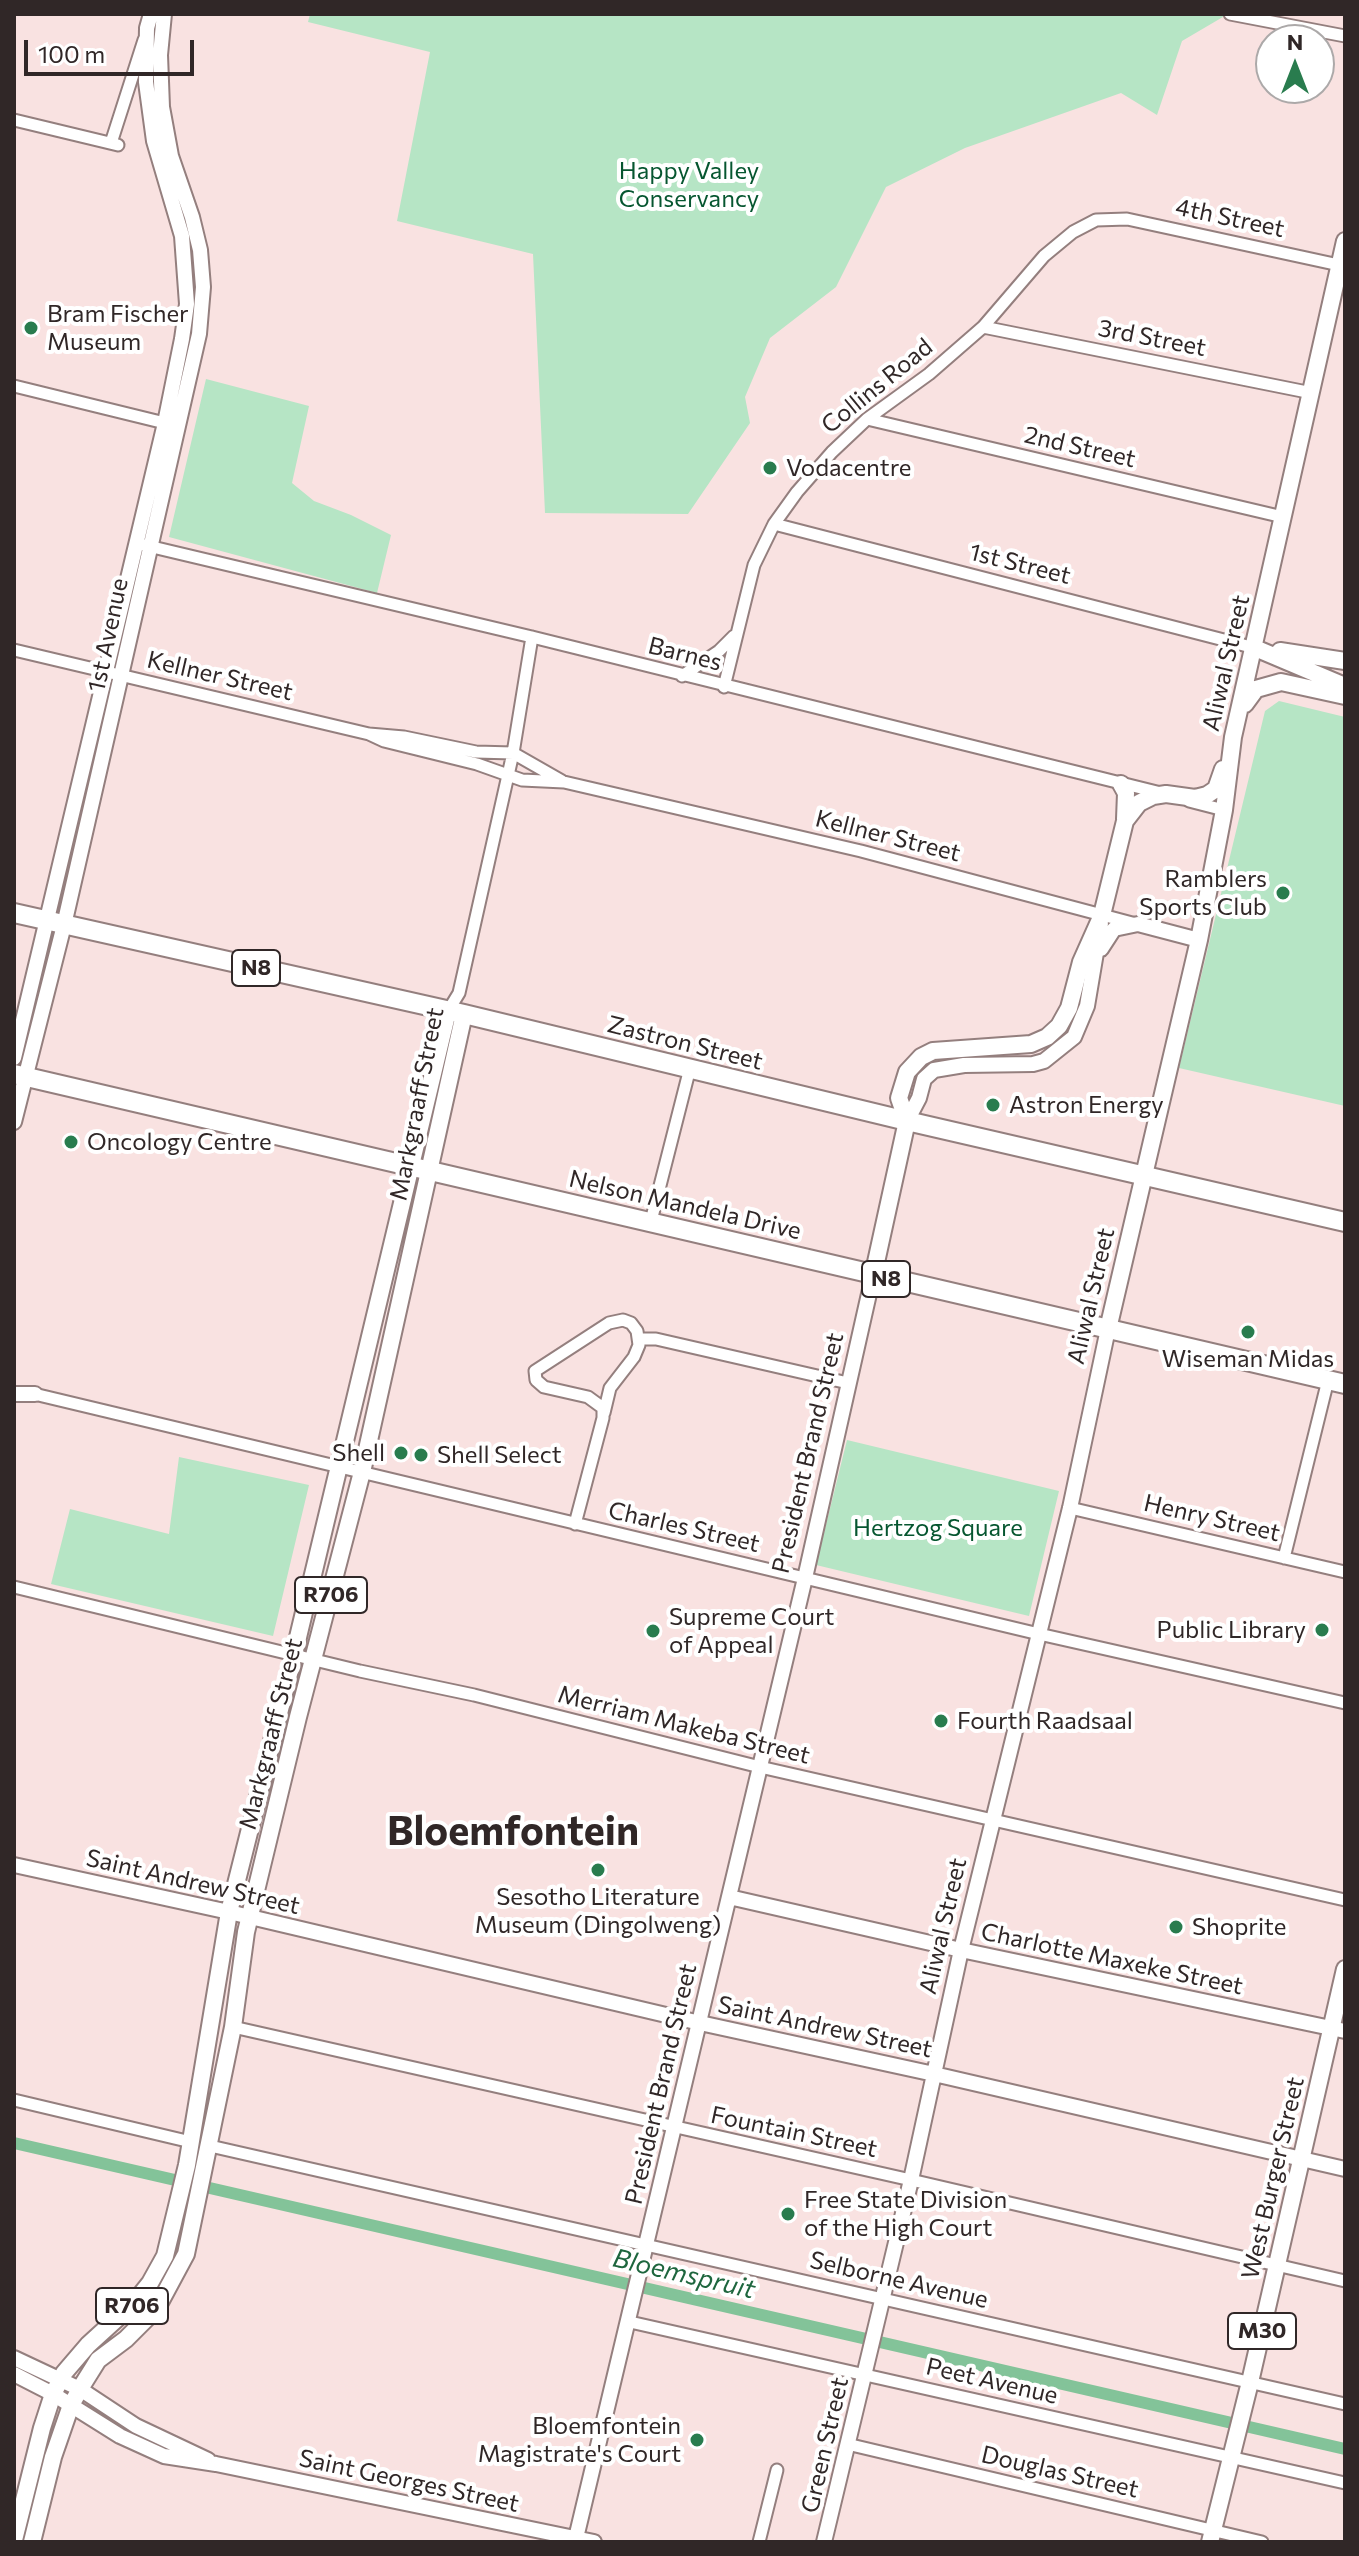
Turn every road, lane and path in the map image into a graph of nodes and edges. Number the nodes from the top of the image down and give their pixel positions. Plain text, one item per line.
1 (164, 14) edge
2 (1230, 14) edge
3 (149, 21) edge
4 (1345, 36) edge
5 (14, 120) edge
6 (164, 154) junction
7 (1111, 218) joint
8 (1345, 241) edge
9 (1339, 265) junction
10 (186, 287) junction
11 (203, 287) junction
12 (983, 327) junction
13 (14, 386) edge
14 (1312, 393) junction
15 (867, 419) junction
16 (172, 425) junction
17 (1283, 517) junction
18 (774, 524) junction
19 (142, 545) junction
20 (735, 636) junction
21 (532, 637) junction
22 (1255, 648) junction
23 (14, 650) edge
24 (1345, 661) edge
25 (107, 672) junction
26 (122, 675) junction
27 (682, 676) junction
28 (1345, 686) edge
29 (724, 687) junction
30 (1345, 696) edge
31 (1240, 710) junction
32 (369, 734) junction
33 (1233, 737) junction
34 (513, 753) junction
35 (508, 776) junction
36 (564, 782) junction
37 (1121, 784) junction
38 (1166, 794) junction
39 (1224, 810) junction
40 (1125, 821) junction
41 (14, 913) edge
42 (1102, 915) junction
43 (55, 923) junction
44 (1138, 924) junction
45 (1199, 940) junction
46 (1096, 962) junction
47 (456, 1012) junction
48 (14, 1058) edge
49 (690, 1068) junction
50 (20, 1076) edge
51 (907, 1121) junction
52 (14, 1122) edge
53 (410, 1165) junction
54 (429, 1169) junction
55 (1144, 1175) junction
56 (651, 1221) junction
57 (1345, 1222) edge
58 (873, 1276) junction
59 (1108, 1329) junction
60 (639, 1339) junction
61 (1337, 1382) edge
62 (848, 1383) junction
63 (20, 1391) edge
64 (604, 1413) junction
65 (339, 1466) junction
66 (362, 1472) junction
67 (1070, 1508) junction
68 (575, 1524) junction
69 (1284, 1558) junction
70 (1345, 1572) edge
71 (805, 1578) junction
72 (14, 1587) edge
73 (1039, 1634) junction
74 (294, 1654) junction
75 (314, 1659) junction
76 (1345, 1703) edge
77 (760, 1767) junction
78 (993, 1819) junction
79 (14, 1865) edge
80 (729, 1897) junction
81 (1345, 1900) edge
82 (229, 1912) junction
83 (250, 1917) junction
84 (961, 1950) junction
85 (1345, 1969) edge
86 (700, 2023) junction
87 (233, 2027) junction
88 (1339, 2029) edge
89 (210, 2031) junction
90 (934, 2074) junction
91 (14, 2100) edge
92 (675, 2129) junction
93 (191, 2142) junction
94 (210, 2146) junction
95 (1301, 2159) junction
96 (1345, 2169) edge
97 (911, 2180) junction
98 (646, 2252) junction
99 (1277, 2265) junction
100 (1345, 2281) edge
101 (882, 2306) junction
102 (630, 2322) junction
103 (14, 2358) edge
104 (868, 2358) joint
105 (14, 2374) edge
106 (864, 2375) junction
107 (57, 2386) junction
108 (80, 2389) junction
109 (1248, 2389) junction
110 (1345, 2404) edge
111 (71, 2405) junction
112 (847, 2444) junction
113 (1232, 2451) junction
114 (216, 2464) junction
115 (777, 2470) dead end
116 (1345, 2483) edge
117 (1211, 2536) edge
118 (826, 2538) edge
119 (14, 2540) edge
120 (576, 2540) edge
121 (32, 2542) edge
122 (594, 2542) edge
123 (759, 2542) edge
124 (1262, 2542) edge

1 - 6 street
2 - 4 street
3 - 5 street
3 - 6 street
6 - 10 street, 1st Avenue
6 - 11 street, 1st Avenue
7 - 9 street, 4th Street
7 - 12 street, Collins Road
8 - 9 main road, Aliwal Street
9 - 14 main road, Aliwal Street
10 - 11 street
10 - 16 street, 1st Avenue
11 - 16 street, 1st Avenue
12 - 14 street, 3rd Street
12 - 15 street, Collins Road
13 - 16 street
14 - 17 main road, Aliwal Street
15 - 17 street, 2nd Street
15 - 18 street, Collins Road
16 - 19 street, 1st Avenue
17 - 22 main road, Aliwal Street
18 - 20 street, Collins Road
18 - 22 street, 1st Street
19 - 21 street, Barnes
19 - 25 street, 1st Avenue
19 - 26 street, 1st Avenue
20 - 27 street
20 - 29 street, Collins Road
21 - 27 street, Barnes
21 - 34 street, Markgraaff Street
22 - 24 main road
22 - 28 main road
22 - 31 main road, Aliwal Street
23 - 25 street, Kellner Street
25 - 26 street, Kellner Street
25 - 43 street, 1st Avenue
26 - 32 street, Kellner Street
26 - 43 street, 1st Avenue
27 - 29 street, Barnes
29 - 37 street, Barnes
30 - 31 main road
31 - 33 main road, Aliwal Street
32 - 34 street, Kellner Street
32 - 35 street, Kellner Street
33 - 38 main road
33 - 39 main road, Aliwal Street
34 - 35 street, Markgraaff Street
34 - 36 street, Kellner Street
35 - 36 street, Kellner Street
35 - 47 street, Markgraaff Street
36 - 42 street, Kellner Street
37 - 38 street, Barnes
37 - 40 main road
38 - 39 street, Barnes
38 - 40 main road
39 - 45 main road, Aliwal Street
40 - 42 main road
41 - 43 highway, Zastron Street / N8
42 - 44 street, Kellner Street
42 - 46 street
42 - 51 main road, President Brand Street
43 - 47 highway, Zastron Street / N8
43 - 48 street, 1st Avenue
43 - 50 street, 1st Avenue
44 - 45 street, Kellner Street
44 - 46 street
45 - 55 main road, Aliwal Street
46 - 51 street
47 - 49 highway, Zastron Street / N8
47 - 53 main road, Markgraaff Street / R706
47 - 54 main road, Markgraaff Street / R706
49 - 51 highway, Zastron Street / N8
49 - 56 street
50 - 52 street, 1st Avenue
50 - 53 highway, Nelson Mandela Drive / N8
51 - 55 highway, Zastron Street / N8
51 - 58 main road, President Brand Street
53 - 54 highway, Nelson Mandela Drive / N8
53 - 65 main road, Markgraaff Street / R706
54 - 56 highway, Nelson Mandela Drive / N8
54 - 66 main road, Markgraaff Street / R706
55 - 57 highway, Zastron Street / N8
55 - 59 main road, Aliwal Street
56 - 58 highway, Nelson Mandela Drive / N8
58 - 59 highway, Nelson Mandela Drive / N8
58 - 62 street, President Brand Street
59 - 61 highway, Nelson Mandela Drive / N8
59 - 67 street, Aliwal Street
60 - 62 street
60 - 64 street
60 - 64 street
61 - 69 street
62 - 71 street, President Brand Street
63 - 65 street, Charles Street
64 - 68 street
65 - 66 street, Charles Street
65 - 74 main road, Markgraaff Street / R706
66 - 68 street, Charles Street
66 - 75 main road, Markgraaff Street / R706
67 - 69 street, Henry Street
67 - 73 street, Aliwal Street
68 - 71 street, Charles Street
69 - 70 street, Henry Street
71 - 73 street, Charles Street
71 - 77 street, President Brand Street
72 - 74 street, Merriam Makeba Street
73 - 76 street, Charles Street
73 - 78 street, Aliwal Street
74 - 75 street, Merriam Makeba Street
74 - 82 main road, Markgraaff Street / R706
75 - 77 street, Merriam Makeba Street
75 - 83 main road, Markgraaff Street / R706
77 - 78 street, Merriam Makeba Street
77 - 80 street, President Brand Street
78 - 81 street, Merriam Makeba Street
78 - 84 street, Aliwal Street
79 - 82 street, Saint Andrew Street
80 - 84 street, Charlotte Maxeke Street
80 - 86 street, President Brand Street
82 - 83 street, Saint Andrew Street
82 - 89 main road, Markgraaff Street / R706
83 - 86 street, Saint Andrew Street
83 - 87 main road, Markgraaff Street / R706
84 - 88 street, Charlotte Maxeke Street
84 - 90 street, Aliwal Street
85 - 88 main road, West Burger Street / M30
86 - 90 street, Saint Andrew Street
86 - 92 street, President Brand Street
87 - 89 main road
87 - 92 street, Fountain Street
87 - 94 main road, Markgraaff Street / R706
88 - 95 main road, West Burger Street / M30
89 - 93 main road, Markgraaff Street / R706
90 - 95 street, Saint Andrew Street
90 - 97 street, Aliwal Street
91 - 93 street
92 - 97 street, Fountain Street
92 - 98 street, President Brand Street
93 - 107 main road, Markgraaff Street / R706
94 - 98 street, Selborne Avenue
94 - 108 main road, Markgraaff Street / R706
95 - 96 street, Saint Andrew Street
95 - 99 main road, West Burger Street / M30
97 - 99 street, Fountain Street
97 - 101 street, Aliwal Street
98 - 101 street, Selborne Avenue
98 - 102 street, President Brand Street
99 - 100 street, Fountain Street
99 - 109 main road, West Burger Street / M30
101 - 104 street, Aliwal Street
101 - 109 street, Selborne Avenue
102 - 106 street, Peet Avenue
102 - 120 street, President Brand Street
103 - 107 street, Saint Georges Street
104 - 106 street, Green Street
105 - 107 street, Saint Georges Street
106 - 112 street, Green Street
106 - 113 street, Peet Avenue
107 - 108 street, Saint Georges Street
107 - 111 street, Saint Georges Street
107 - 119 main road, R706
108 - 111 main road, Markgraaff Street / R706
108 - 114 street, Saint Georges Street
109 - 110 street, Selborne Avenue
109 - 113 main road, West Burger Street / M30
111 - 114 street, Saint Georges Street
111 - 121 main road, R706
112 - 117 street, Douglas Street
112 - 118 street, Green Street
113 - 116 street, Peet Avenue
113 - 117 main road, M30
114 - 120 street, Saint Georges Street
115 - 123 street
117 - 124 street, Douglas Street
120 - 122 street, Saint Georges Street

